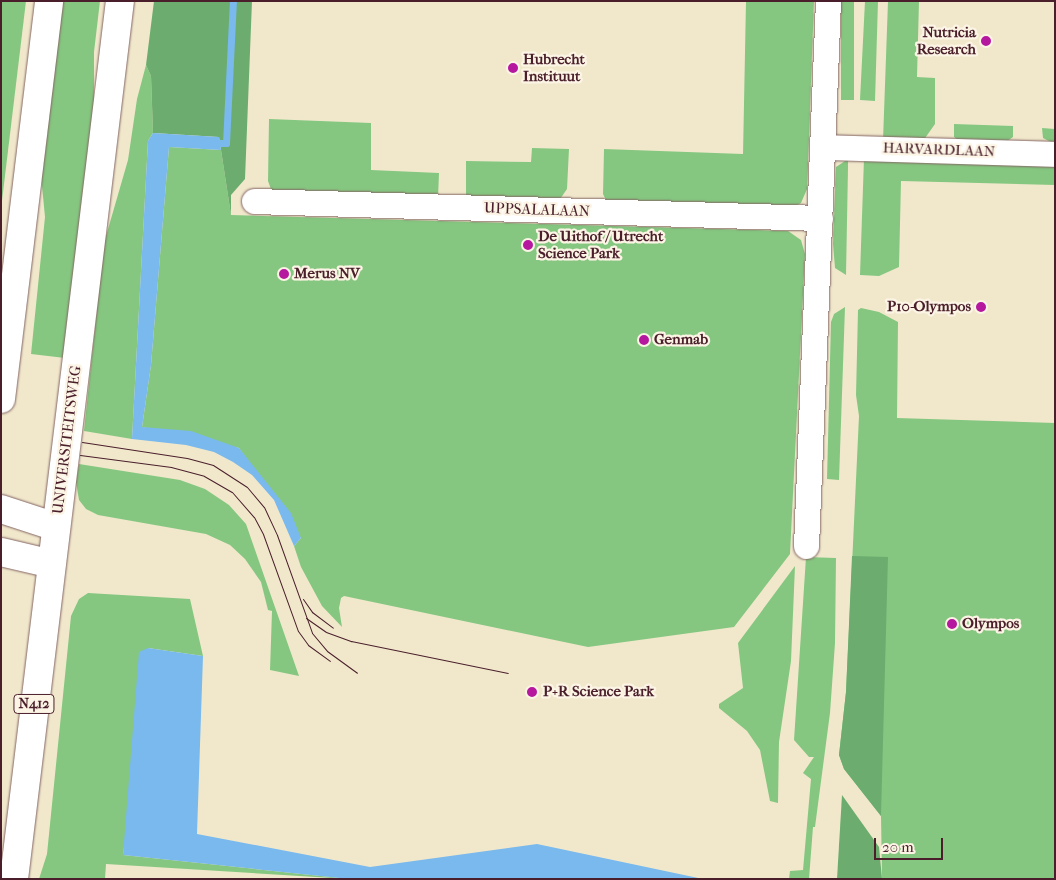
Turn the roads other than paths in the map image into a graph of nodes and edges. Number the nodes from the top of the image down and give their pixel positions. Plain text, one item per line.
1 (49, 1) edge
2 (120, 1) edge
3 (828, 1) edge
4 (823, 147) junction
5 (1055, 154) edge
6 (254, 201) dead end
7 (820, 218) junction
8 (1, 399) edge
9 (1, 509) edge
10 (56, 527) junction
11 (806, 546) dead end
12 (1, 552) edge
13 (52, 564) junction
14 (14, 879) edge

1 - 8 main road
2 - 10 main road, UNIVERSITEITSWEG / N412
3 - 4 street
4 - 5 street, HARVARDLAAN
4 - 7 street
6 - 7 street, UPPSALALAAN
7 - 11 street
9 - 10 main road
10 - 13 main road, UNIVERSITEITSWEG / N412
12 - 13 main road
13 - 14 main road, UNIVERSITEITSWEG / N412

